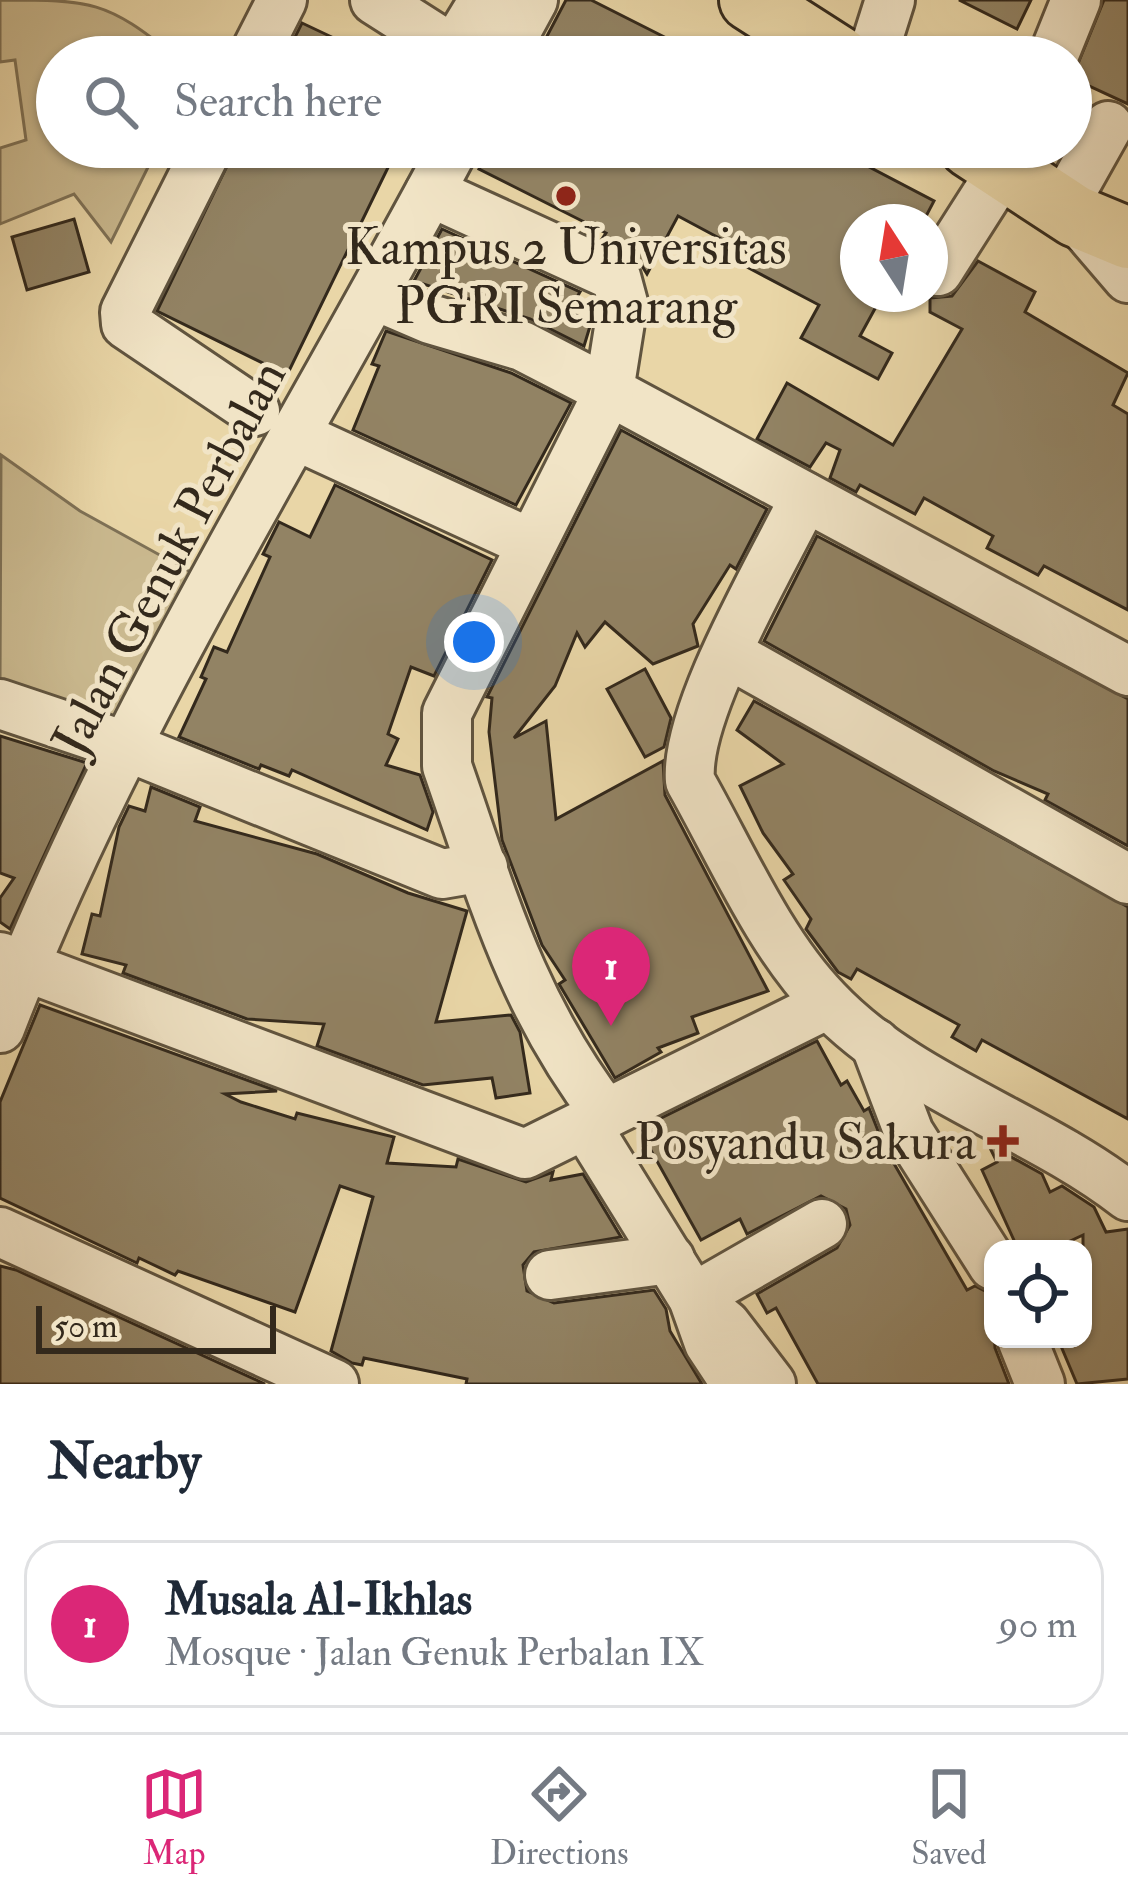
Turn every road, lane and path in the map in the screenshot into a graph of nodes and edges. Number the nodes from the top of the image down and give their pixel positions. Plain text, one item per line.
1 (282, 0) edge
2 (375, 0) edge
3 (484, 0) edge
4 (533, 0) edge
5 (750, 0) edge
6 (890, 0) edge
7 (1076, 0) edge
8 (264, 36) edge
9 (431, 36) edge
10 (462, 36) edge
11 (513, 36) edge
12 (806, 36) edge
13 (879, 36) edge
14 (1061, 36) edge
15 (1108, 126) dead end
16 (197, 168) edge
17 (443, 168) edge
18 (990, 168) edge
19 (1015, 168) edge
20 (430, 192) junction
21 (1088, 221) edge
22 (948, 251) edge
23 (1128, 278) edge
24 (374, 295) junction
25 (609, 391) junction
26 (255, 411) dead end
27 (297, 436) junction
28 (805, 497) junction
29 (530, 543) junction
30 (729, 654) junction
31 (1128, 671) edge
32 (0, 704) edge
33 (128, 747) junction
34 (470, 870) junction
35 (1128, 879) edge
36 (12, 961) edge
37 (828, 1004) junction
38 (0, 1028) edge
39 (875, 1043) junction
40 (597, 1120) junction
41 (1128, 1196) edge
42 (822, 1224) dead end
43 (0, 1232) edge
44 (984, 1251) edge
45 (550, 1276) dead end
46 (700, 1287) junction
47 (1026, 1348) edge
48 (334, 1384) edge
49 (736, 1384) edge
50 (771, 1384) edge
51 (784, 1384) edge
52 (1040, 1384) edge

1 - 8 street
2 - 9 street
3 - 10 street
4 - 11 street
5 - 12 main road
6 - 13 street
7 - 14 street
15 - 21 street
16 - 26 street
17 - 20 street, Jalan Genuk Perbalan
18 - 22 street
19 - 21 main road
20 - 24 street, Jalan Genuk Perbalan
20 - 25 street
21 - 23 street
24 - 25 street
24 - 27 street, Jalan Genuk Perbalan
25 - 28 street
25 - 29 street
27 - 29 street
27 - 33 street, Jalan Genuk Perbalan
28 - 30 street
28 - 31 street
29 - 34 street
30 - 35 street
30 - 37 street
32 - 33 street
33 - 34 street
33 - 36 street, Jalan Genuk Perbalan
34 - 40 street
36 - 38 street, Jalan Genuk Perbalan
36 - 40 street
37 - 39 street
37 - 40 street
39 - 41 street
39 - 44 street
40 - 46 street
42 - 46 street
43 - 48 street
45 - 46 street
46 - 49 street
46 - 50 street
46 - 51 street
47 - 52 street

